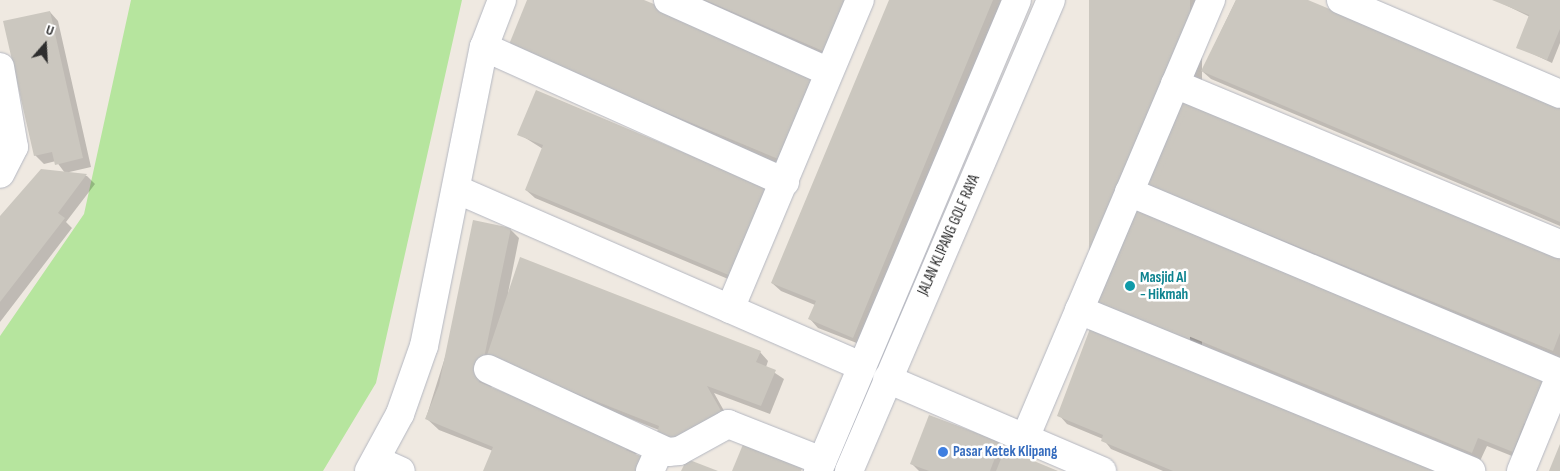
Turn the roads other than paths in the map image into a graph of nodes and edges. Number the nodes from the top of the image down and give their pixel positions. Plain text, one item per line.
1 (502, 0) edge
2 (668, 0) edge
3 (860, 0) edge
4 (1017, 0) edge
5 (1051, 0) edge
6 (1211, 0) edge
7 (1341, 0) edge
8 (484, 47) junction
9 (0, 67) edge
10 (829, 72) junction
11 (1175, 84) junction
12 (1560, 94) edge
13 (0, 174) edge
14 (785, 182) junction
15 (458, 190) junction
16 (1129, 192) junction
17 (1560, 244) edge
18 (730, 309) junction
19 (1079, 310) junction
20 (859, 365) junction
21 (488, 369) dead end
22 (1560, 375) edge
23 (886, 379) junction
24 (1025, 438) junction
25 (655, 460) edge
26 (373, 465) edge
27 (820, 466) edge
28 (401, 471) edge
29 (849, 471) edge
30 (1102, 471) edge
31 (1471, 471) edge
32 (1521, 471) edge

1 - 8 street
2 - 10 street
3 - 10 street
4 - 20 street, JALAN KLIPANG GOLF RAYA
5 - 23 street, JALAN KLIPANG GOLF RAYA
6 - 11 street
7 - 12 street
8 - 14 street
8 - 15 street
9 - 13 street
10 - 14 street
11 - 16 street
11 - 17 street
14 - 18 street
15 - 18 street
15 - 26 street
16 - 19 street
16 - 22 street
18 - 20 street
19 - 24 street
19 - 31 street
20 - 27 street, JALAN KLIPANG GOLF RAYA
21 - 25 street
22 - 32 street
23 - 24 street
23 - 29 street, JALAN KLIPANG GOLF RAYA
24 - 30 street
25 - 27 street
26 - 28 street

